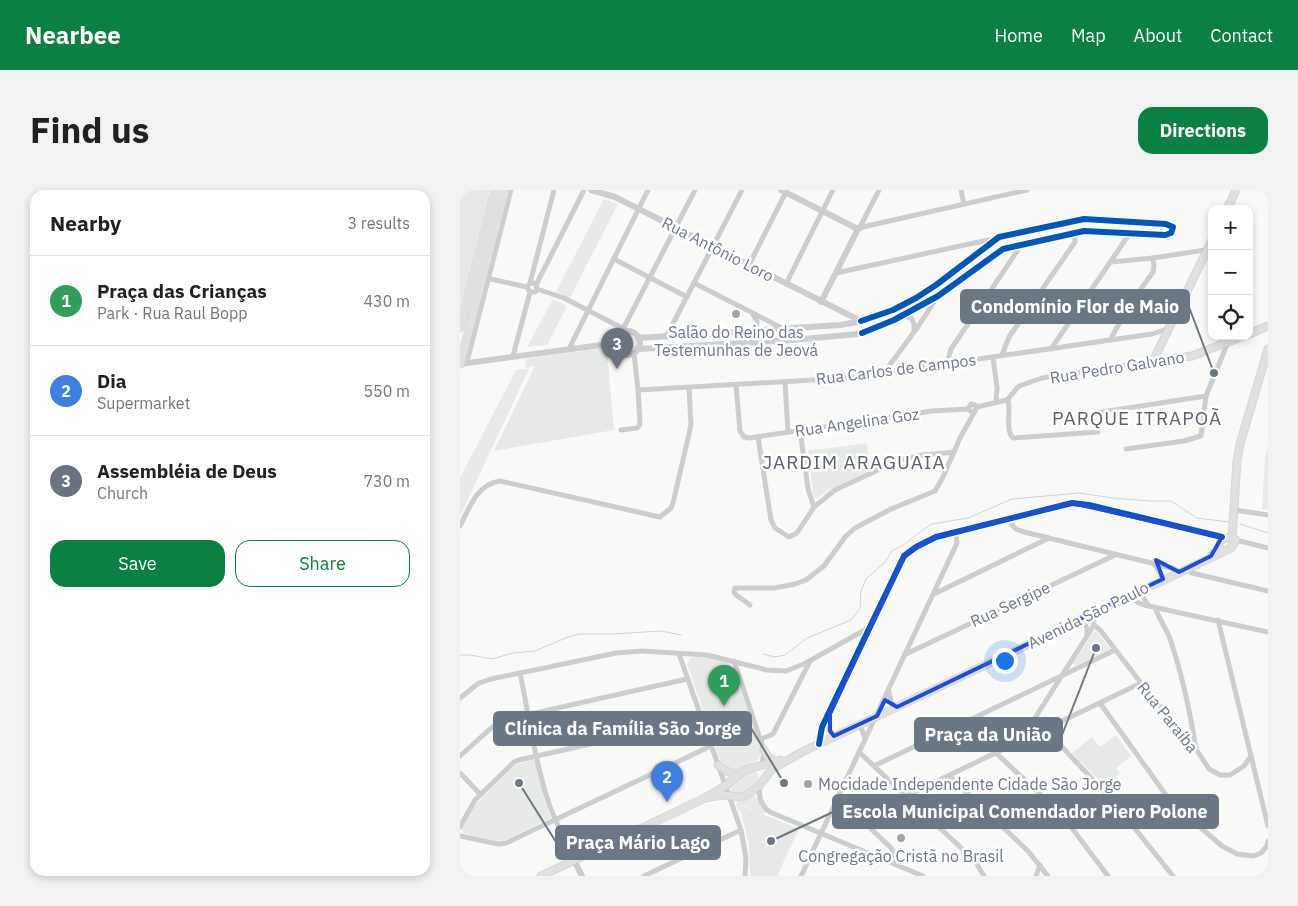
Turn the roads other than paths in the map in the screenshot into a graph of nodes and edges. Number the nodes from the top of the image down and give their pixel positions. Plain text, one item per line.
1 (495, 190) edge
2 (504, 190) edge
3 (511, 190) edge
4 (554, 190) edge
5 (584, 190) edge
6 (591, 190) edge
7 (648, 190) edge
8 (694, 190) edge
9 (742, 190) edge
10 (832, 190) edge
11 (878, 190) edge
12 (961, 190) edge
13 (1027, 190) edge
14 (1236, 190) edge
15 (785, 191) edge
16 (964, 204) junction
17 (1229, 205) edge
18 (639, 209) junction
19 (822, 211) junction
20 (675, 228) junction
21 (858, 229) junction
22 (1075, 232) junction
23 (1020, 233) junction
24 (1130, 233) junction
25 (1000, 238) junction
26 (968, 244) junction
27 (1022, 244) junction
28 (713, 247) junction
29 (1208, 249) edge
30 (1209, 250) edge
31 (975, 255) junction
32 (1153, 258) junction
33 (614, 259) junction
34 (1110, 262) junction
35 (749, 265) junction
36 (836, 273) junction
37 (485, 278) junction
38 (650, 278) junction
39 (694, 283) junction
40 (786, 284) junction
41 (529, 287) junction
42 (536, 287) junction
43 (938, 296) junction
44 (687, 297) junction
45 (821, 302) junction
46 (588, 310) junction
47 (752, 313) junction
48 (843, 313) junction
49 (902, 315) junction
50 (628, 321) junction
51 (861, 321) junction
52 (846, 324) junction
53 (1268, 326) edge
54 (460, 328) edge
55 (782, 328) junction
56 (1170, 328) junction
57 (756, 330) junction
58 (625, 332) junction
59 (914, 332) junction
60 (1253, 332) edge
61 (862, 333) junction
62 (1152, 334) junction
63 (852, 335) junction
64 (666, 337) junction
65 (638, 338) junction
66 (1110, 340) junction
67 (1233, 340) edge
68 (1163, 341) junction
69 (616, 343) junction
70 (569, 349) junction
71 (1051, 349) junction
72 (1221, 349) junction
73 (1268, 349) edge
74 (636, 351) junction
75 (513, 356) junction
76 (1002, 356) junction
77 (993, 357) junction
78 (1154, 361) junction
79 (462, 363) edge
80 (947, 363) junction
81 (884, 373) junction
82 (785, 382) junction
83 (736, 385) junction
84 (689, 388) junction
85 (638, 390) junction
86 (1206, 396) junction
87 (1008, 399) junction
88 (996, 402) junction
89 (973, 410) junction
90 (1102, 412) dead end
91 (621, 430) dead end
92 (800, 430) junction
93 (788, 432) junction
94 (1098, 432) dead end
95 (758, 437) junction
96 (1126, 448) dead end
97 (954, 452) junction
98 (814, 507) junction
99 (1235, 510) junction
100 (1268, 515) edge
101 (1007, 518) junction
102 (460, 526) edge
103 (956, 533) junction
104 (1222, 537) junction
105 (1049, 538) junction
106 (1234, 540) junction
107 (1268, 548) edge
108 (1114, 554) junction
109 (1211, 556) junction
110 (1200, 562) junction
111 (1154, 564) junction
112 (1183, 570) junction
113 (1208, 577) junction
114 (1163, 579) junction
115 (1139, 590) junction
116 (1268, 590) edge
117 (933, 594) junction
118 (1130, 595) junction
119 (750, 605) dead end
120 (1148, 605) junction
121 (1155, 606) junction
122 (1091, 614) junction
123 (1082, 619) junction
124 (1218, 620) junction
125 (1094, 625) junction
126 (871, 626) junction
127 (1268, 632) edge
128 (1086, 637) junction
129 (1115, 650) junction
130 (678, 654) junction
131 (906, 654) junction
132 (810, 660) junction
133 (734, 661) junction
134 (793, 669) junction
135 (520, 673) junction
136 (1061, 675) junction
137 (687, 679) junction
138 (800, 681) junction
139 (1141, 683) junction
140 (889, 691) junction
141 (460, 698) edge
142 (1100, 703) junction
143 (897, 707) junction
144 (529, 714) junction
145 (830, 714) junction
146 (877, 716) junction
147 (702, 720) junction
148 (1033, 721) junction
149 (858, 725) junction
150 (1046, 730) junction
151 (1040, 732) junction
152 (834, 736) junction
153 (865, 738) junction
154 (1028, 738) junction
155 (760, 739) junction
156 (819, 744) junction
157 (711, 746) junction
158 (1196, 749) junction
159 (764, 750) junction
160 (802, 752) junction
161 (859, 752) junction
162 (996, 753) junction
163 (460, 756) edge
164 (537, 756) junction
165 (1251, 756) junction
166 (776, 762) junction
167 (718, 765) junction
168 (762, 766) junction
169 (874, 766) junction
170 (460, 773) edge
171 (738, 775) junction
172 (949, 776) junction
173 (761, 783) junction
174 (725, 786) junction
175 (480, 794) junction
176 (729, 796) junction
177 (906, 796) junction
178 (838, 797) junction
179 (705, 798) junction
180 (555, 820) junction
181 (1268, 826) edge
182 (460, 827) edge
183 (741, 830) junction
184 (821, 833) junction
185 (460, 836) edge
186 (1268, 844) edge
187 (574, 860) junction
188 (896, 864) junction
189 (1040, 865) junction
190 (541, 876) edge
191 (582, 876) edge
192 (644, 876) edge
193 (744, 876) edge
194 (801, 876) edge
195 (923, 876) edge
196 (984, 876) edge
197 (1036, 876) edge
198 (1048, 876) edge
199 (1108, 876) edge
200 (1173, 876) edge

1 - 54 highway
2 - 37 highway
3 - 37 street
4 - 41 street
5 - 42 street
6 - 18 street, Rua Antônio Loro
7 - 18 street
8 - 20 street
9 - 28 street
10 - 19 street
11 - 21 street
12 - 16 street
13 - 16 street
14 - 17 main road
15 - 19 street
15 - 35 street
16 - 21 street
18 - 20 street, Rua Antônio Loro
18 - 33 street
19 - 21 street
19 - 40 street
20 - 28 street, Rua Antônio Loro
20 - 38 street
21 - 36 street
22 - 24 street
22 - 27 street
22 - 76 street
23 - 24 street
23 - 25 street
23 - 27 street
24 - 34 street
25 - 26 street
25 - 31 street
26 - 31 street
26 - 36 street
27 - 43 street
27 - 80 street
28 - 35 street, Rua Antônio Loro
28 - 39 street
29 - 32 street
30 - 56 main road
31 - 51 street
32 - 34 street
32 - 66 street
33 - 38 street
33 - 46 street
34 - 71 street
35 - 40 street, Rua Antônio Loro
36 - 45 street
37 - 41 street
37 - 79 highway
38 - 44 street
38 - 50 street
39 - 44 street
39 - 47 street
40 - 45 street, Rua Antônio Loro
41 - 42 street
41 - 42 street
41 - 75 street
42 - 46 street
43 - 49 street
43 - 59 street
44 - 64 street
45 - 48 street, Rua Antônio Loro
46 - 58 street
46 - 70 street
47 - 55 street
47 - 57 street
48 - 51 street, Rua Antônio Loro
48 - 52 street
49 - 59 street
49 - 61 street
50 - 58 street
50 - 58 street
51 - 52 street
51 - 61 street
52 - 55 street
52 - 63 street
53 - 60 main road
55 - 57 street
56 - 62 street, Rua Carlos de Campos
56 - 68 main road
57 - 64 street
58 - 65 street
58 - 69 street
59 - 81 street
61 - 63 street
62 - 66 street, Rua Carlos de Campos
62 - 68 street
63 - 74 street
64 - 65 street
65 - 74 street
66 - 71 street, Rua Carlos de Campos
67 - 72 main road, Rua Pedro Galvano
68 - 78 main road
69 - 70 street
69 - 74 street
70 - 75 street
71 - 76 street, Rua Carlos de Campos
72 - 78 main road, Rua Pedro Galvano
72 - 86 street
73 - 99 main road
74 - 85 street
75 - 79 street
76 - 77 street, Rua Carlos de Campos
77 - 80 street, Rua Carlos de Campos
77 - 88 street
78 - 87 street, Rua Pedro Galvano
80 - 81 street, Rua Carlos de Campos
81 - 82 street, Rua Carlos de Campos
82 - 83 street, Rua Carlos de Campos
82 - 93 street
83 - 84 street, Rua Carlos de Campos
83 - 95 street, Rua Angelina Goz
84 - 85 street, Rua Carlos de Campos
84 - 102 street
85 - 91 street
86 - 90 street
86 - 96 street
87 - 88 street
87 - 94 street
88 - 89 street, Rua Angelina Goz
89 - 92 street, Rua Angelina Goz
89 - 97 street
92 - 93 street, Rua Angelina Goz
92 - 98 street
93 - 95 street, Rua Angelina Goz
95 - 98 street
97 - 98 street
97 - 119 street
99 - 100 street
99 - 106 main road
101 - 103 street
101 - 104 street
101 - 105 street
103 - 117 street
103 - 126 street
104 - 106 main road
104 - 109 main road
105 - 108 street
105 - 117 street
106 - 107 street
106 - 109 main road, Avenida São Paulo
108 - 111 street
108 - 131 street, Rua Sergipe
109 - 110 main road, Avenida São Paulo
110 - 112 main road, Avenida São Paulo
110 - 113 street
111 - 112 street
111 - 114 street
112 - 113 street
112 - 114 main road, Avenida São Paulo
113 - 116 street
114 - 115 main road, Avenida São Paulo
115 - 118 main road, Avenida São Paulo
115 - 120 street
117 - 131 street
118 - 120 street
118 - 122 main road, Avenida São Paulo
120 - 121 street
121 - 124 street
121 - 158 street
122 - 123 main road, Avenida São Paulo
122 - 125 street
123 - 128 street
123 - 143 main road, Avenida São Paulo
124 - 127 street
124 - 165 street
125 - 128 street
125 - 129 street, Rua Paraíba
126 - 132 street
126 - 145 street
128 - 136 street
129 - 136 street
129 - 139 street, Rua Paraíba
130 - 133 street
130 - 135 street
130 - 137 street
131 - 140 street
132 - 134 street
132 - 138 street
133 - 134 street
133 - 155 street
134 - 138 street
135 - 141 street
135 - 144 street
136 - 148 street
136 - 169 street
137 - 144 street
137 - 147 street
138 - 155 street
139 - 142 street
139 - 158 street, Rua Paraíba
140 - 143 street
140 - 146 street
142 - 150 street
142 - 186 street
143 - 146 main road, Avenida São Paulo
144 - 163 street
144 - 164 street
145 - 152 street
145 - 156 street
146 - 149 main road, Avenida São Paulo
146 - 153 street
147 - 157 street
147 - 164 street
148 - 151 street
148 - 154 street
149 - 152 main road, Avenida São Paulo
149 - 153 street
150 - 151 street
150 - 200 street
151 - 154 street
152 - 156 main road, Avenida São Paulo
153 - 161 street
154 - 162 street
155 - 159 street
156 - 160 main road, Avenida São Paulo
157 - 167 street
157 - 180 street
158 - 165 street, Rua Paraíba
159 - 166 main road
159 - 168 street
160 - 166 main road, Avenida São Paulo
160 - 173 main road, Avenida São Paulo
161 - 169 street
161 - 178 street
162 - 172 street
162 - 199 street
164 - 175 street
164 - 180 street
165 - 181 street
166 - 168 main road, Avenida São Paulo
167 - 171 main road
167 - 174 street
168 - 171 main road, Avenida São Paulo
168 - 173 main road
169 - 177 street
170 - 175 street
171 - 174 main road, Avenida São Paulo
172 - 177 street
172 - 189 street
173 - 176 main road, Avenida São Paulo
173 - 184 street
174 - 176 street
174 - 179 main road, Avenida São Paulo
175 - 182 street
176 - 179 main road, Avenida São Paulo
176 - 183 street
177 - 196 street
178 - 184 street
178 - 188 street
179 - 187 main road, Avenida São Paulo
180 - 185 street
180 - 187 street
183 - 192 street
183 - 193 street
184 - 188 street
184 - 194 street
187 - 190 main road, Avenida São Paulo
187 - 191 street
188 - 195 street
189 - 197 street
189 - 198 street

